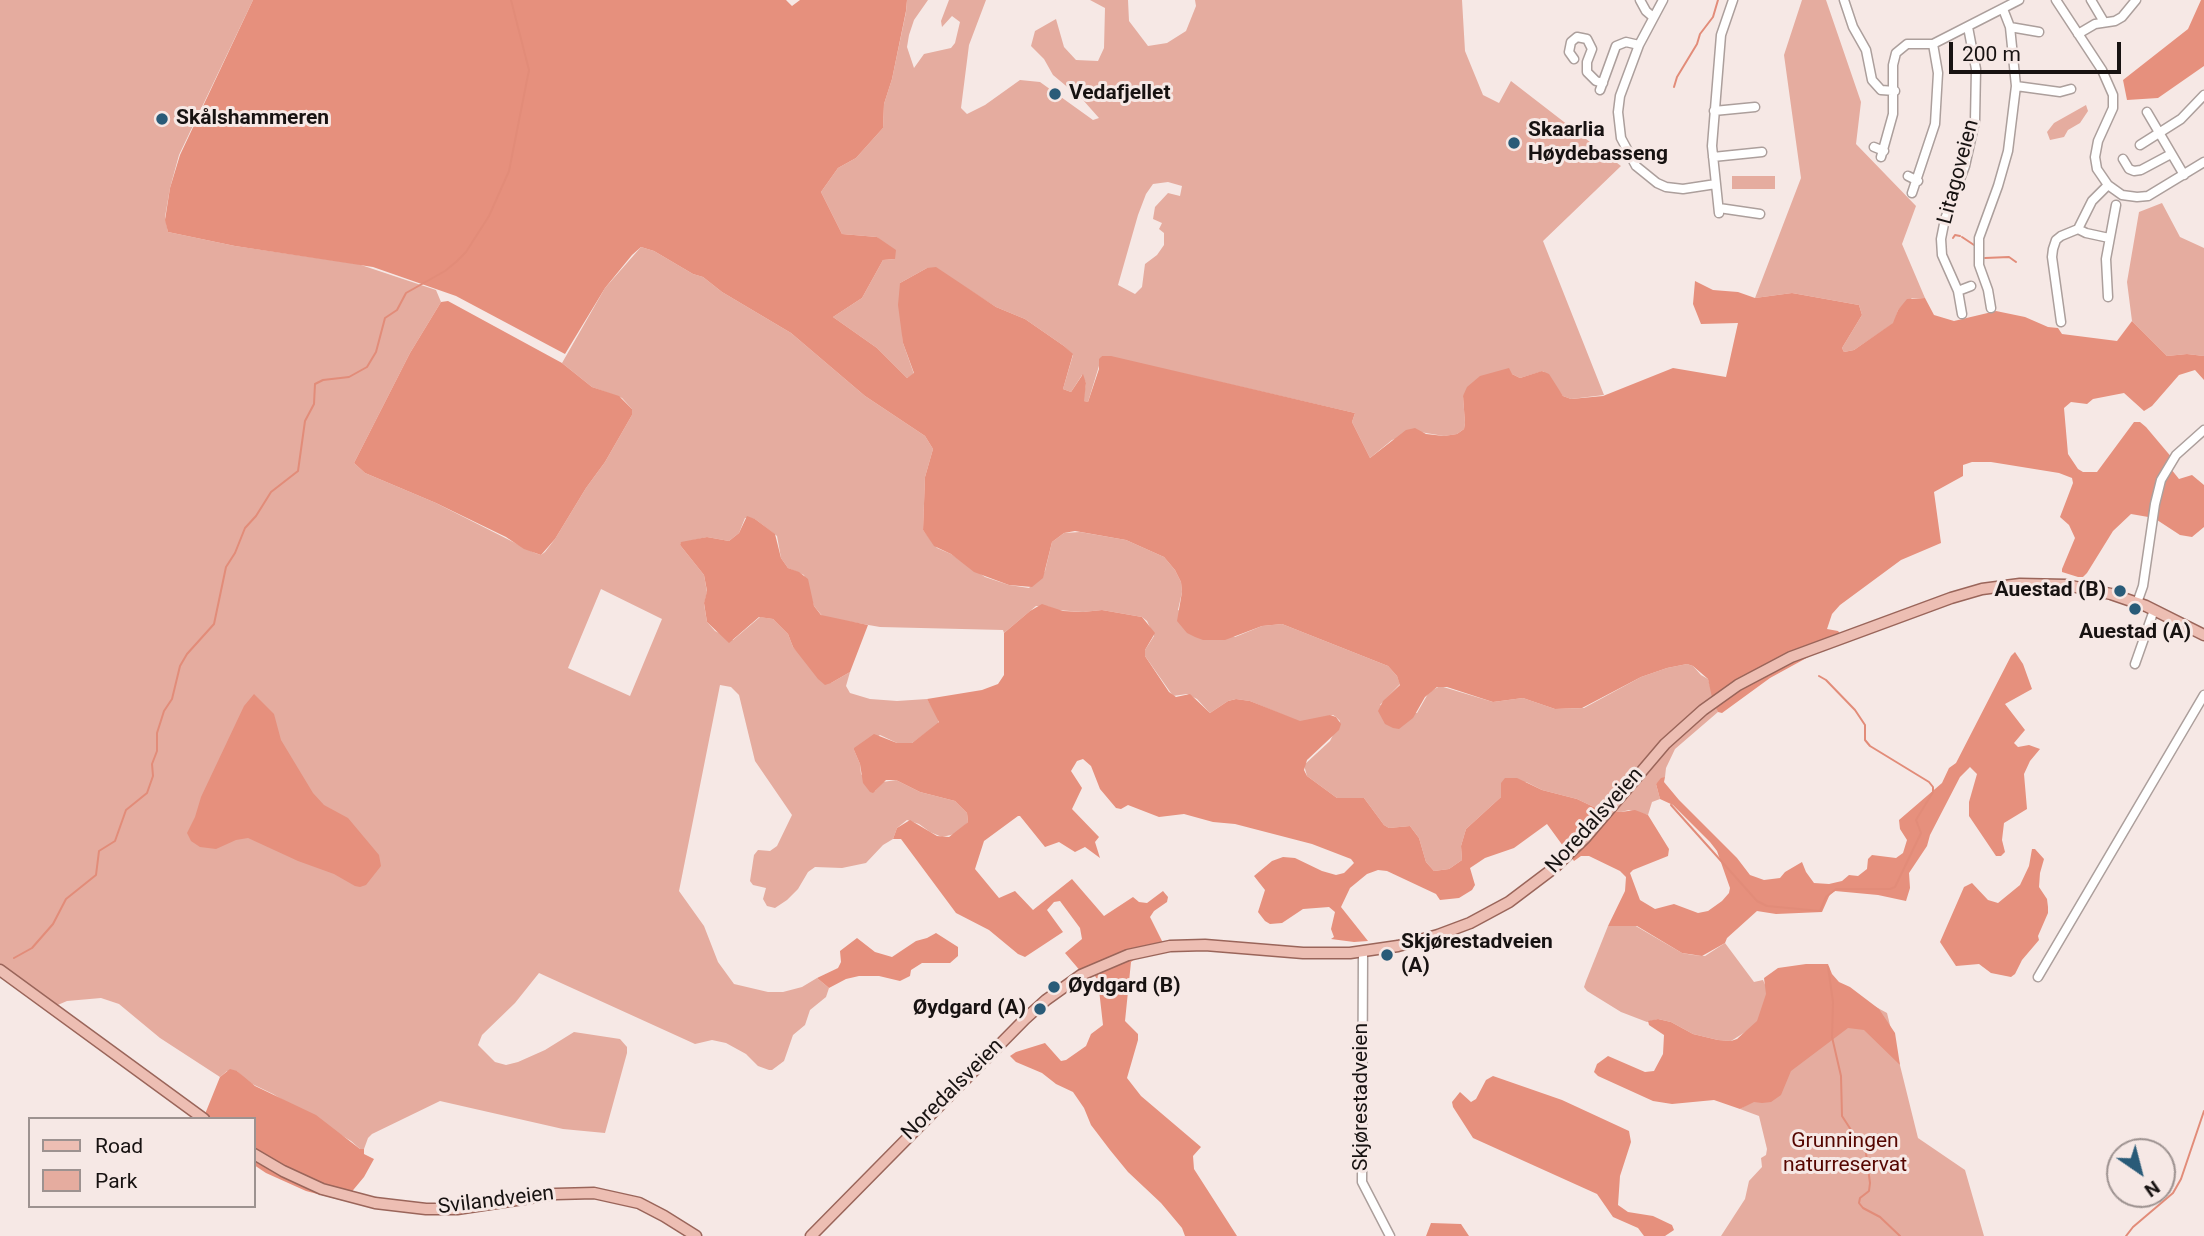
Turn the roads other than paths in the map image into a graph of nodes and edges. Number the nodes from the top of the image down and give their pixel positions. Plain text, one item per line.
1 (1640, 0) edge
2 (1663, 0) edge
3 (1733, 0) edge
4 (1844, 0) edge
5 (2019, 0) edge
6 (2056, 0) edge
7 (2091, 0) edge
8 (2136, 0) edge
9 (2003, 9) junction
10 (1653, 17) junction
11 (2104, 22) junction
12 (1968, 27) junction
13 (2010, 27) junction
14 (2039, 32) dead end
15 (2078, 34) junction
16 (1933, 44) junction
17 (1639, 45) junction
18 (1574, 59) dead end
19 (2016, 86) junction
20 (2071, 89) dead end
21 (1895, 91) junction
22 (2204, 95) edge
23 (1755, 107) dead end
24 (1714, 111) junction
25 (2147, 112) dead end
26 (2160, 132) junction
27 (2140, 145) dead end
28 (1874, 147) dead end
29 (1762, 152) dead end
30 (2171, 153) junction
31 (1713, 157) junction
32 (2123, 159) dead end
33 (2204, 162) edge
34 (2184, 175) junction
35 (1908, 176) dead end
36 (1918, 181) junction
37 (1716, 184) junction
38 (2108, 186) junction
39 (1912, 193) dead end
40 (2116, 205) dead end
41 (1760, 214) dead end
42 (2078, 229) junction
43 (2109, 238) junction
44 (1971, 286) dead end
45 (1958, 290) junction
46 (2108, 297) dead end
47 (1991, 308) dead end
48 (1962, 314) dead end
49 (2061, 323) dead end
50 (2204, 430) edge
51 (2137, 603) junction
52 (2154, 610) junction
53 (2204, 635) edge
54 (2135, 664) dead end
55 (2204, 695) edge
56 (1363, 951) junction
57 (1, 974) edge
58 (2038, 977) dead end
59 (201, 1117) edge
60 (256, 1155) edge
61 (812, 1234) edge
62 (696, 1236) edge
63 (1390, 1236) edge

1 - 10 street
2 - 10 street
3 - 24 street
4 - 21 street
5 - 9 street
6 - 15 street
7 - 11 street
8 - 11 street
9 - 12 street
9 - 13 street
10 - 17 street
11 - 15 street
12 - 16 street
12 - 45 street, Litagoveien
13 - 14 street
13 - 19 street
15 - 38 street
16 - 21 street
16 - 36 street
17 - 18 street
17 - 37 street
19 - 20 street
19 - 47 street
21 - 28 street
22 - 26 street
23 - 24 street
24 - 31 street
25 - 26 street
26 - 27 street
26 - 30 street
29 - 31 street
30 - 32 street
30 - 34 street
31 - 37 street
33 - 34 street
34 - 38 street
35 - 36 street
36 - 39 street
37 - 41 street
38 - 42 street
40 - 43 street
42 - 43 street
42 - 49 street
43 - 46 street
44 - 45 street
45 - 48 street, Litagoveien
50 - 51 street
51 - 52 main road, Noredalsveien
51 - 56 main road, Noredalsveien
52 - 53 main road, Noredalsveien
52 - 54 street
55 - 58 street
56 - 61 main road, Noredalsveien
56 - 63 street, Skjørestadveien
57 - 59 main road
60 - 62 main road, Svilandveien

